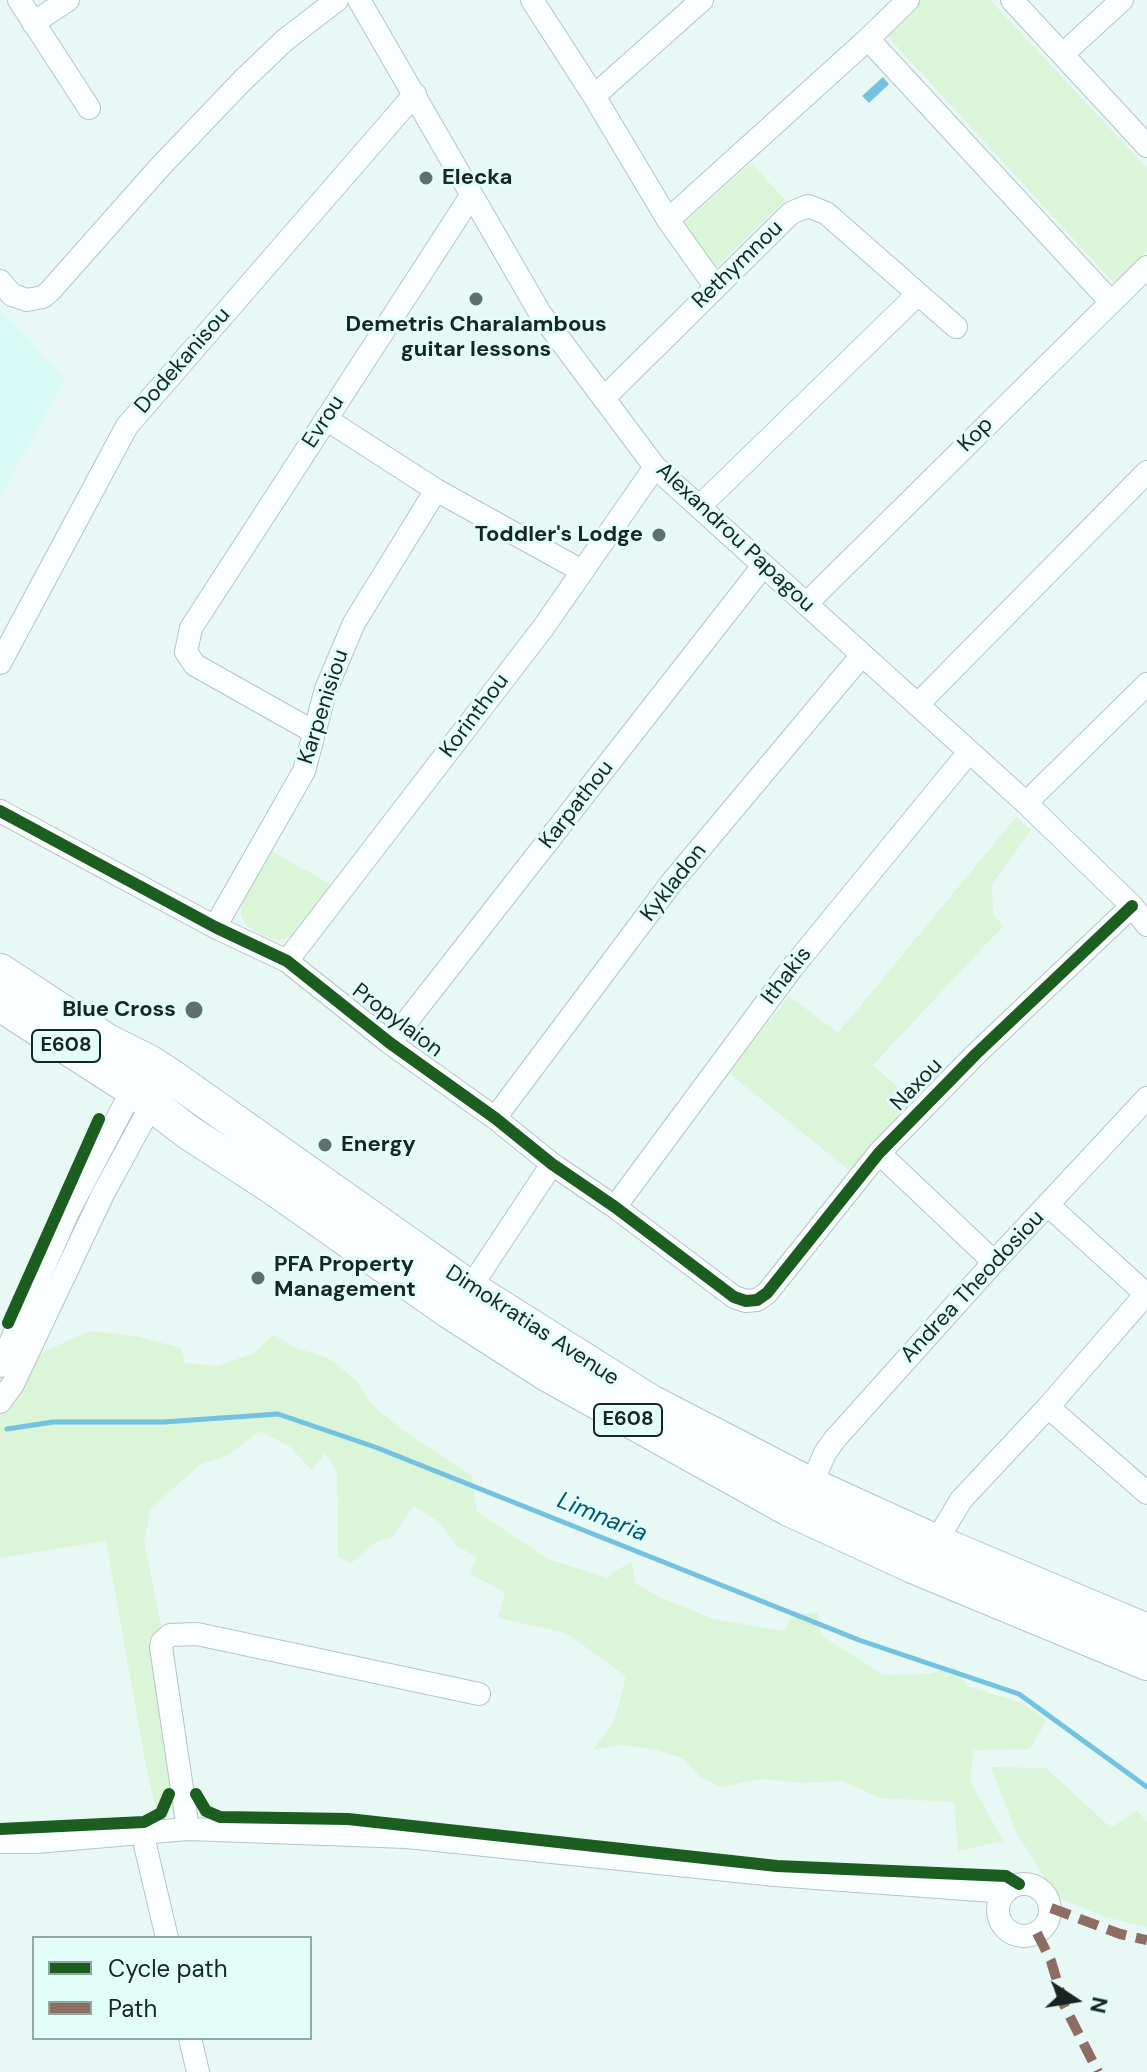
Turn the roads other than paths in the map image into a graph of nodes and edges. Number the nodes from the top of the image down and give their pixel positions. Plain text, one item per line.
1 (19, 0) edge
2 (68, 0) edge
3 (337, 0) edge
4 (359, 0) edge
5 (532, 0) edge
6 (702, 0) edge
7 (908, 0) edge
8 (1012, 0) edge
9 (1122, 0) edge
10 (33, 23) junction
11 (868, 39) junction
12 (1063, 54) junction
13 (415, 94) junction
14 (594, 96) junction
15 (89, 108) dead end
16 (1147, 146) edge
17 (471, 196) junction
18 (668, 220) junction
19 (1147, 267) edge
20 (0, 281) edge
21 (715, 286) junction
22 (917, 295) junction
23 (1111, 302) junction
24 (956, 327) dead end
25 (604, 398) junction
26 (326, 419) junction
27 (655, 467) junction
28 (1147, 472) edge
29 (436, 490) junction
30 (699, 507) junction
31 (763, 566) junction
32 (582, 571) junction
33 (806, 604) junction
34 (7, 630) edge
35 (862, 655) junction
36 (0, 663) edge
37 (1143, 697) edge
38 (917, 705) junction
39 (314, 732) junction
40 (969, 752) junction
41 (1026, 803) junction
42 (0, 811) edge
43 (1132, 906) junction
44 (1147, 925) edge
45 (215, 927) junction
46 (287, 961) junction
47 (0, 971) edge
48 (0, 1004) edge
49 (390, 1043) junction
50 (150, 1082) junction
51 (1147, 1098) edge
52 (495, 1118) junction
53 (879, 1153) junction
54 (552, 1164) junction
55 (1048, 1205) junction
56 (615, 1207) junction
57 (994, 1262) junction
58 (470, 1288) junction
59 (1147, 1294) edge
60 (746, 1301) joint
61 (0, 1366) edge
62 (0, 1402) edge
63 (1048, 1407) junction
64 (811, 1485) junction
65 (1147, 1493) edge
66 (936, 1542) junction
67 (1147, 1631) edge
68 (1147, 1663) edge
69 (479, 1694) dead end
70 (188, 1829) junction
71 (142, 1832) junction
72 (0, 1842) edge
73 (36, 1842) junction
74 (0, 1853) edge
75 (1006, 1892) dead end
76 (167, 1936) edge
77 (190, 2040) edge
78 (198, 2072) edge

1 - 10 street
2 - 10 street
3 - 20 street
4 - 13 street, Alexandrou Papagou
5 - 14 street
6 - 14 street
7 - 11 street
8 - 12 street
9 - 12 street
10 - 15 street
11 - 18 street
11 - 23 street
12 - 16 street
13 - 17 street, Alexandrou Papagou
13 - 34 street, Dodekanisou
14 - 18 street
17 - 25 street, Alexandrou Papagou
17 - 26 street, Evrou
18 - 21 street
19 - 23 street, Kop
21 - 22 street, Rethymnou
21 - 25 street, Rethymnou
22 - 24 street, Rethymnou
22 - 30 street
23 - 33 street, Kop
25 - 27 street, Alexandrou Papagou
26 - 29 street
26 - 39 street, Evrou
27 - 30 street, Alexandrou Papagou
27 - 32 street, Korinthou
28 - 38 street
29 - 32 street
29 - 39 street, Karpenisiou
30 - 31 street, Alexandrou Papagou
31 - 33 street, Alexandrou Papagou
31 - 49 street, Karpathou
32 - 46 street, Korinthou
33 - 35 street, Alexandrou Papagou
34 - 36 street, Dodekanisou
35 - 38 street, Alexandrou Papagou
35 - 52 street, Kykladon
37 - 41 street
38 - 40 street, Alexandrou Papagou
39 - 45 street, Karpenisiou
40 - 41 street, Alexandrou Papagou
40 - 56 street, Ithakis
41 - 43 street, Alexandrou Papagou
42 - 45 street, Propylaion
43 - 44 street, Alexandrou Papagou
43 - 53 street, Naxou
45 - 46 street, Propylaion
46 - 49 street, Propylaion
47 - 50 highway, Dimokratias Avenue / E608
48 - 50 highway, Dimokratias Avenue / E608
49 - 52 street, Propylaion
50 - 58 highway, Dimokratias Avenue / E608
50 - 61 street
50 - 62 street
50 - 68 highway, Dimokratias Avenue / E608
51 - 55 street, Andrea Theodosiou
52 - 54 street, Propylaion
53 - 57 street
53 - 60 street, Naxou
54 - 56 street, Propylaion
54 - 58 street
55 - 57 street, Andrea Theodosiou
55 - 59 street
56 - 60 street, Propylaion
57 - 64 street, Andrea Theodosiou
58 - 64 highway, Dimokratias Avenue / E608
59 - 63 street
63 - 65 street
63 - 66 street
64 - 66 highway, Dimokratias Avenue / E608
66 - 67 highway, Dimokratias Avenue / E608
69 - 70 street
70 - 71 street
70 - 75 street
71 - 73 street
71 - 76 street
72 - 73 street
73 - 74 street
77 - 78 street

